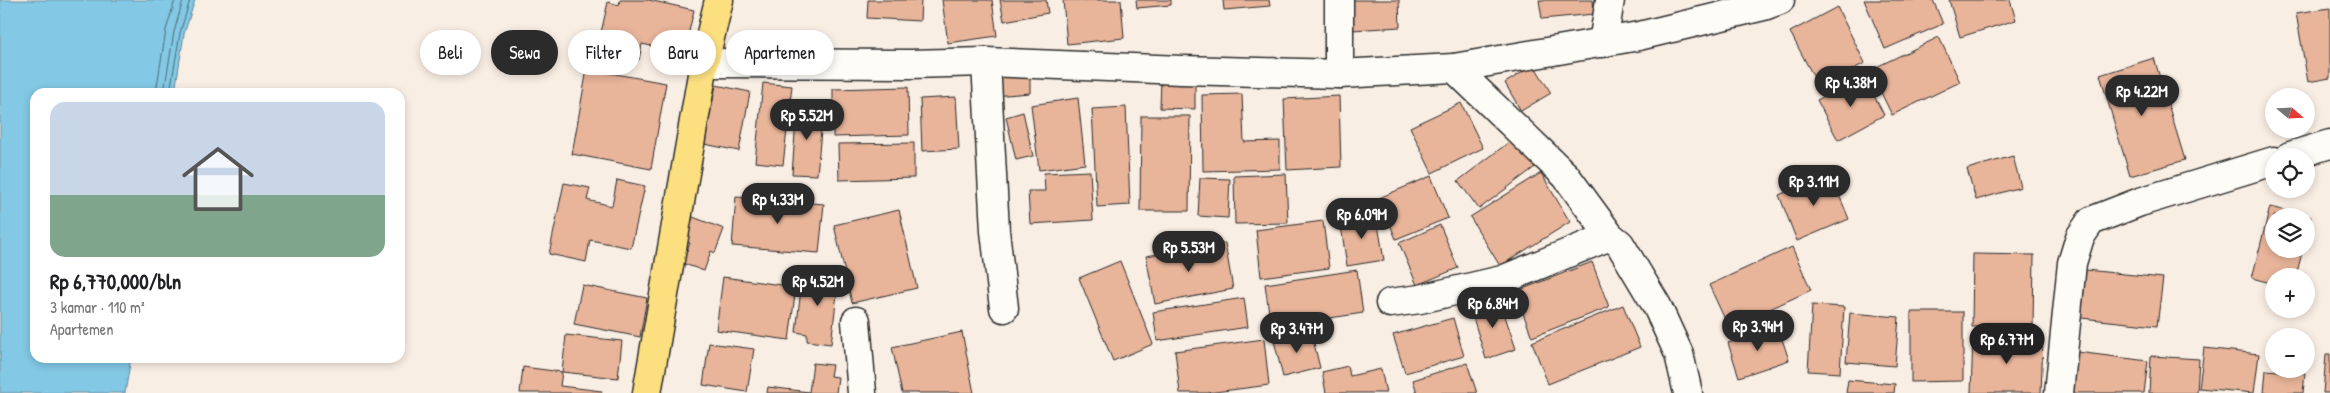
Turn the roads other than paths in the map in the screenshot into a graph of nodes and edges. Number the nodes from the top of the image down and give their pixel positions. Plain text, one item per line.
1 (719, 0) edge
2 (1338, 0) edge
3 (1610, 0) edge
4 (1780, 0) edge
5 (712, 30) edge
6 (1603, 43) junction
7 (986, 62) junction
8 (716, 63) edge
9 (1454, 68) junction
10 (1339, 74) junction
11 (702, 75) edge
12 (2330, 144) edge
13 (2315, 148) edge
14 (2265, 164) edge
15 (1610, 236) junction
16 (1390, 303) dead end
17 (1004, 308) dead end
18 (856, 321) dead end
19 (647, 393) edge
20 (862, 393) edge
21 (1688, 393) edge
22 (2059, 393) edge

1 - 5 highway
2 - 10 street
3 - 6 street
4 - 6 street
6 - 9 street
7 - 8 street
7 - 10 street
7 - 17 street
9 - 10 street
9 - 15 street
11 - 19 highway
12 - 13 street
14 - 22 street
15 - 16 street
15 - 21 street
18 - 20 street

